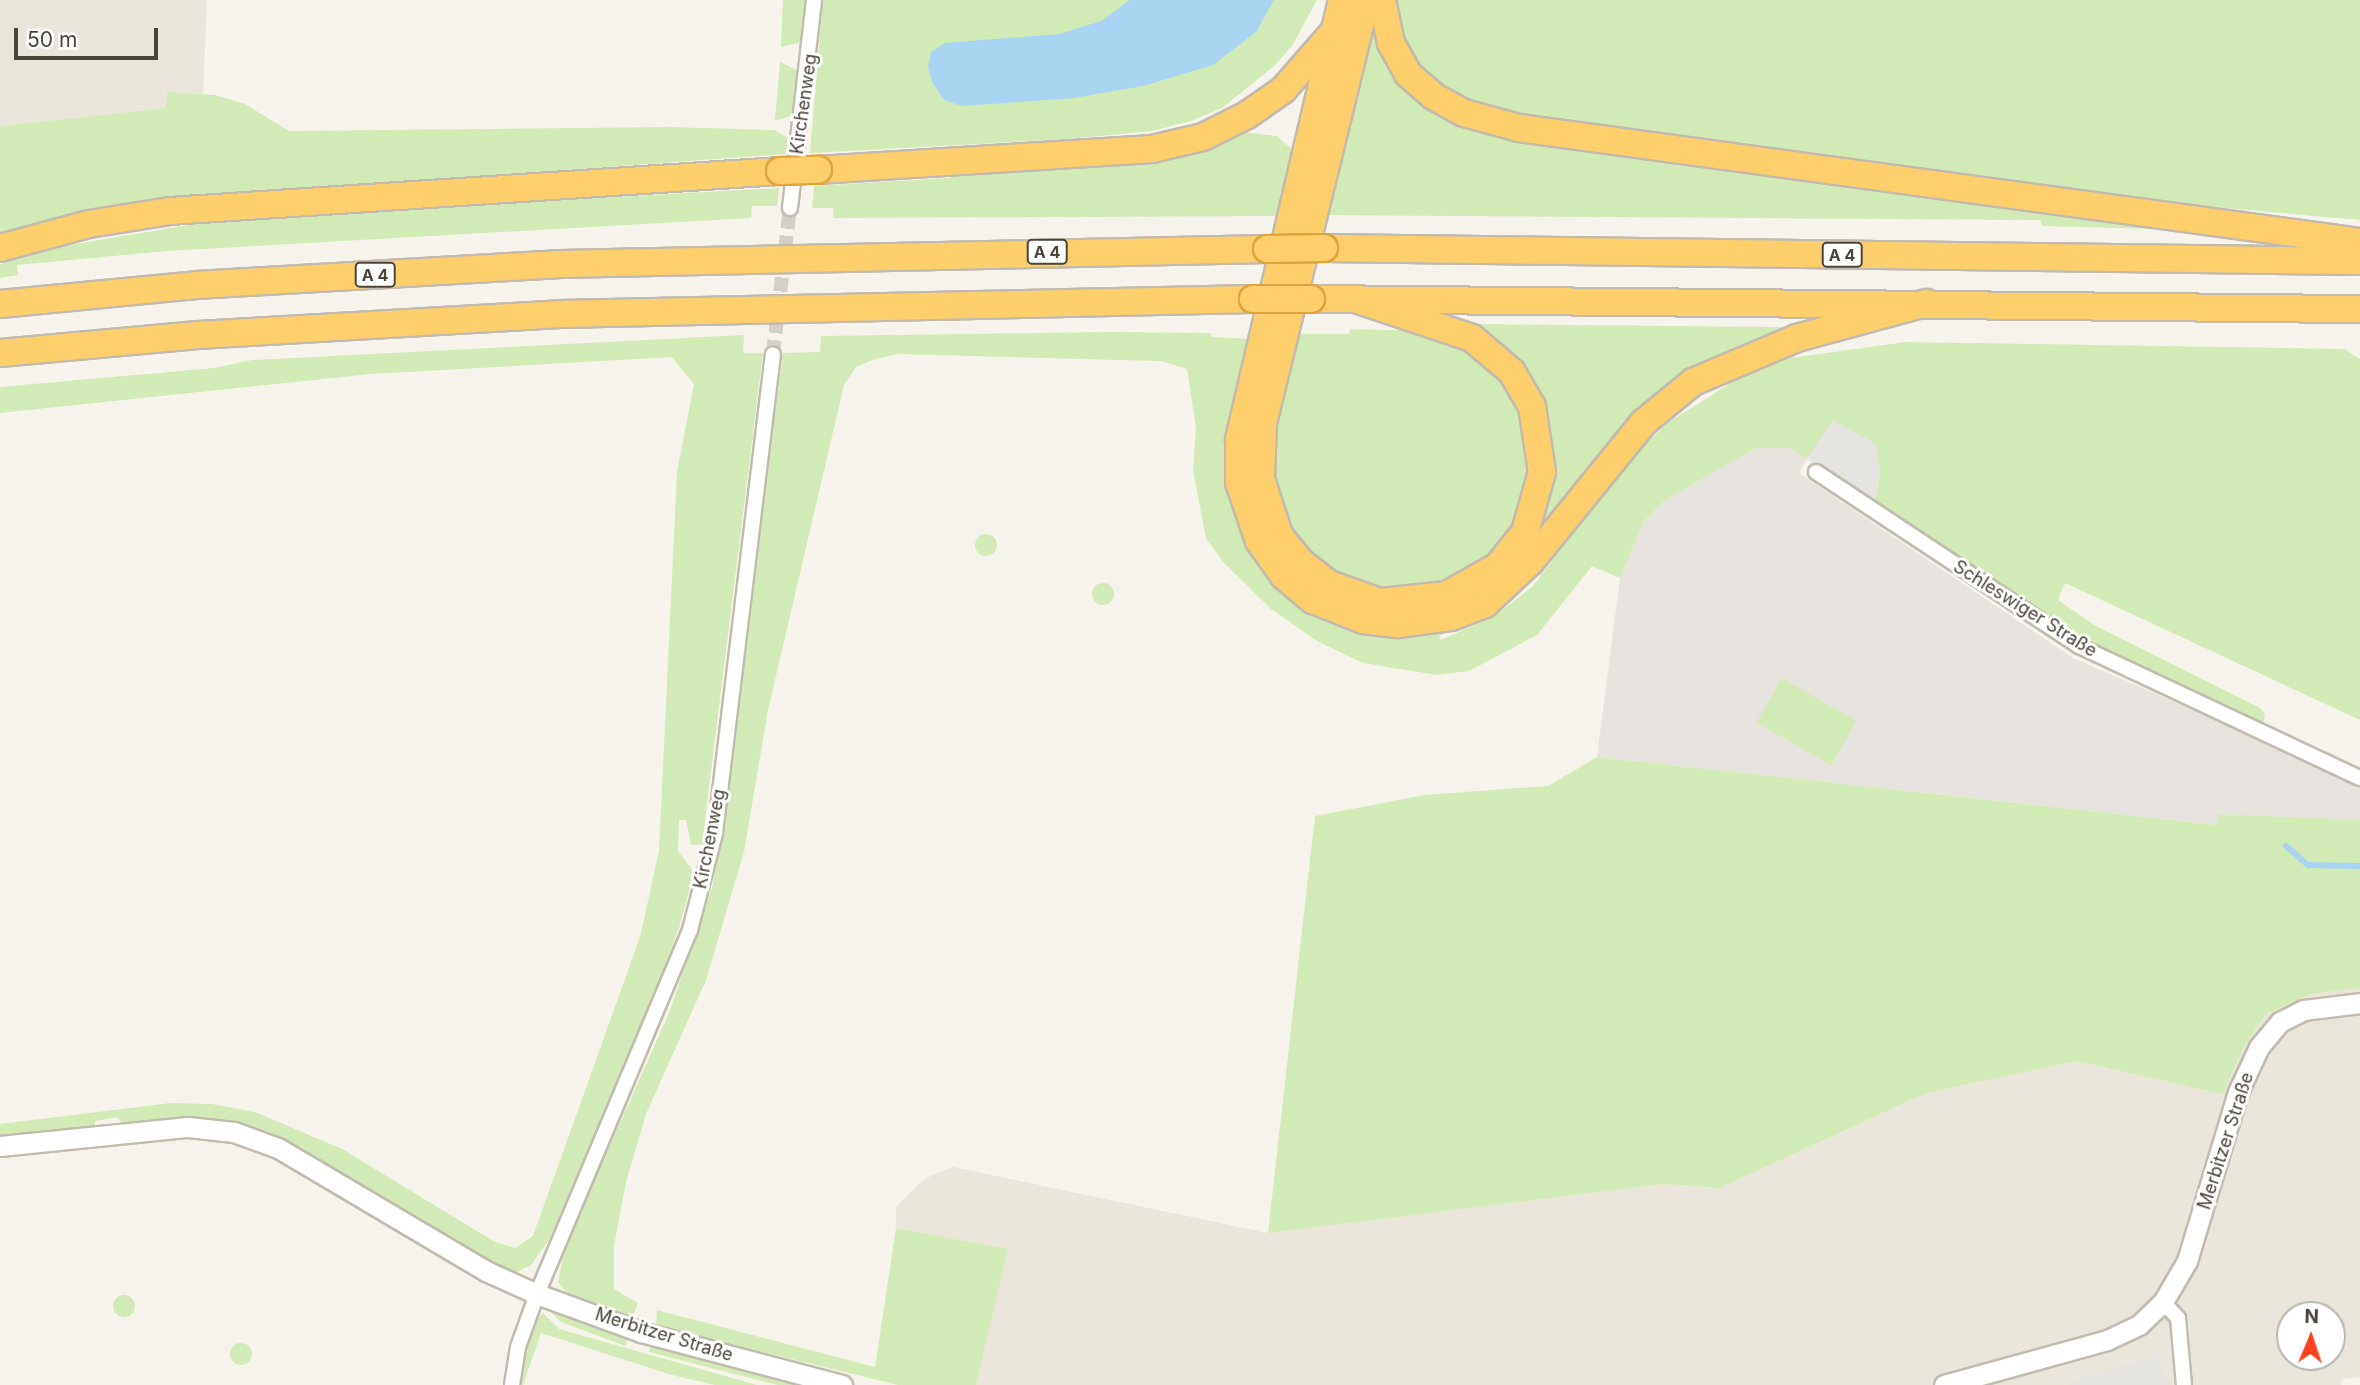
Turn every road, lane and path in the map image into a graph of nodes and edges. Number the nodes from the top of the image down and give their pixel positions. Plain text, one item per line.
1 (814, 0) edge
2 (1342, 0) edge
3 (1366, 0) edge
4 (1382, 0) edge
5 (1335, 30) junction
6 (790, 208) tunnel mouth
7 (2360, 243) edge
8 (0, 248) edge
9 (2360, 261) edge
10 (1355, 299) junction
11 (0, 303) edge
12 (1926, 303) junction
13 (2360, 309) edge
14 (0, 353) edge
15 (773, 354) tunnel mouth
16 (1816, 472) dead end
17 (2360, 778) edge
18 (2360, 1003) edge
19 (0, 1146) edge
20 (537, 1294) junction
21 (2163, 1302) junction
22 (512, 1385) edge
23 (842, 1385) edge
24 (1944, 1385) edge
25 (2184, 1385) edge

1 - 6 street, Kirchenweg
2 - 5 highway
3 - 10 highway
4 - 7 highway
5 - 8 highway, bridge
5 - 12 highway
9 - 11 highway, A 4, bridge
10 - 12 highway
10 - 14 highway, bridge
12 - 13 highway
15 - 20 street, Kirchenweg
16 - 17 street, Schleswiger Straße
18 - 21 street, Merbitzer Straße
19 - 20 street, Merbitzer Straße
20 - 22 street
20 - 23 street, Merbitzer Straße
21 - 24 street, Merbitzer Straße
21 - 25 street

